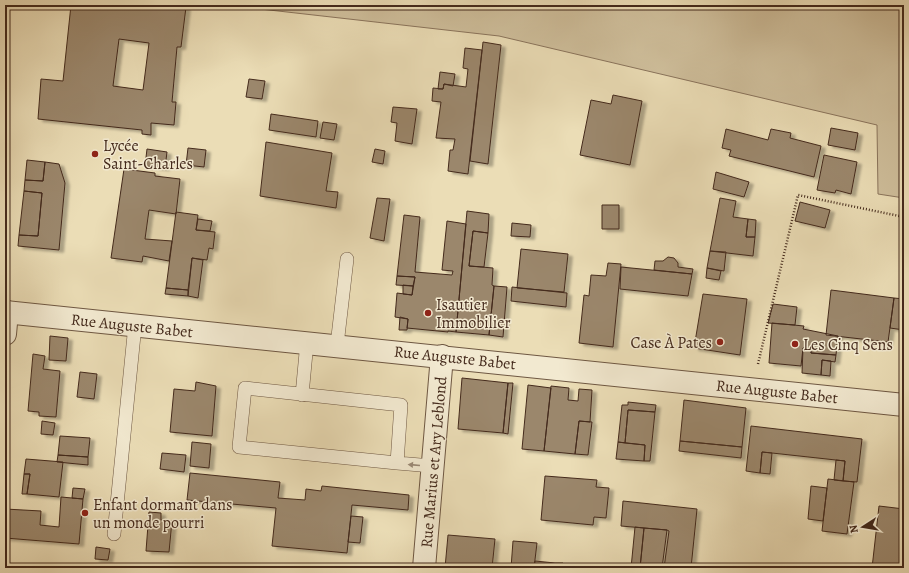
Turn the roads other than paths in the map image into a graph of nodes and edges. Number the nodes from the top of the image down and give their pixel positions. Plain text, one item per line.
1 (347, 259) dead end
2 (6, 312) edge
3 (134, 325) junction
4 (5, 334) edge
5 (307, 342) junction
6 (337, 345) junction
7 (442, 356) junction
8 (302, 395) junction
9 (904, 405) edge
10 (397, 463) junction
11 (432, 466) junction
12 (114, 534) dead end
13 (424, 568) edge

1 - 6 lane
2 - 3 street, Rue Auguste Babet
2 - 4 street
3 - 5 street, Rue Auguste Babet
3 - 12 lane
5 - 6 street, Rue Auguste Babet
5 - 8 lane
6 - 7 street, Rue Auguste Babet
7 - 9 street, Rue Auguste Babet
7 - 11 street, Rue Marius et Ary Leblond
8 - 10 lane
8 - 10 lane
11 -> 10 lane
11 - 13 street, Rue Marius et Ary Leblond

